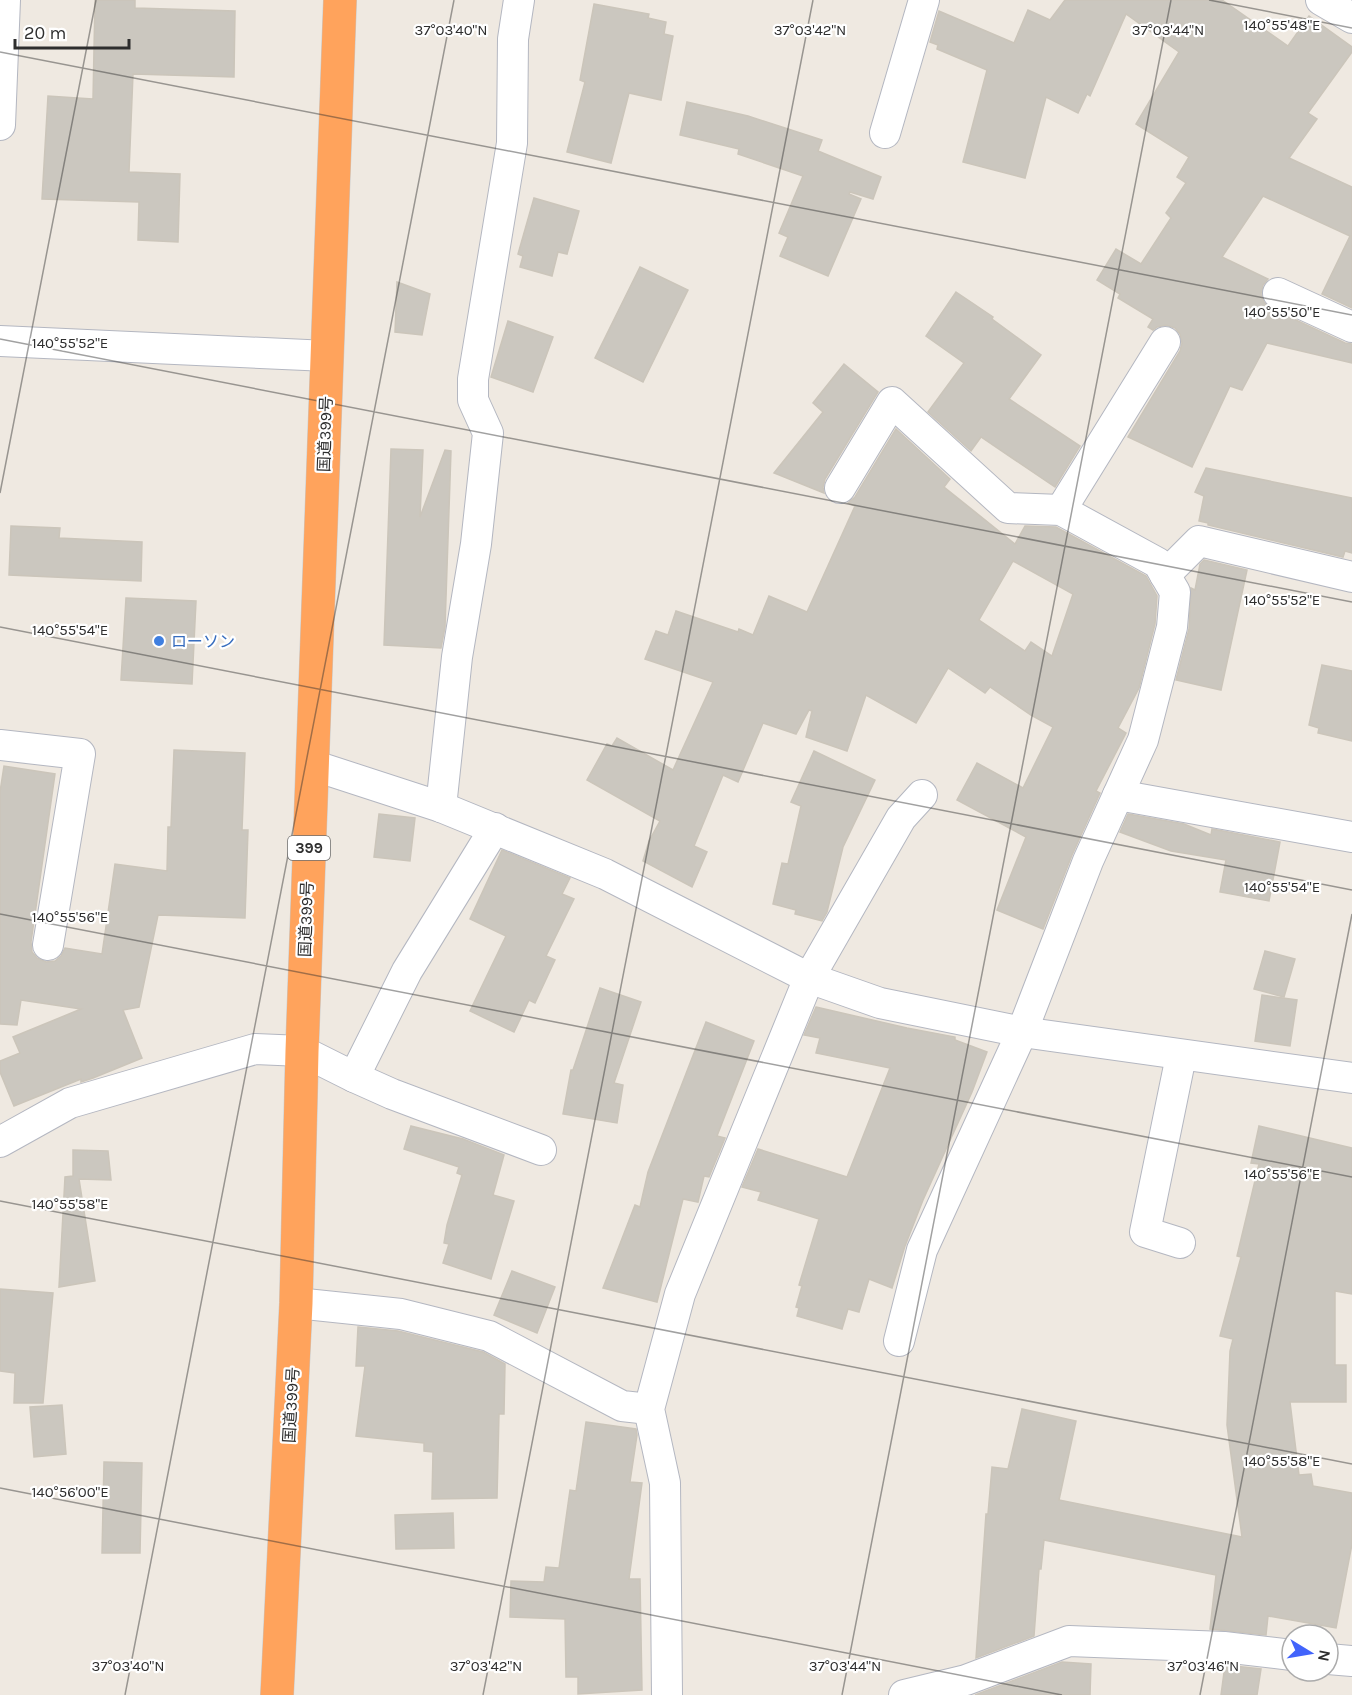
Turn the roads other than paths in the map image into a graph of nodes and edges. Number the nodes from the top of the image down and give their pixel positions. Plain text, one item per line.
1 (5, 0) edge
2 (340, 0) edge
3 (519, 0) edge
4 (924, 0) edge
5 (1321, 0) edge
6 (1352, 18) edge
7 (0, 125) edge
8 (885, 133) dead end
9 (1278, 293) dead end
10 (1352, 327) edge
11 (0, 341) edge
12 (1165, 342) dead end
13 (328, 356) junction
14 (840, 488) dead end
15 (1061, 510) junction
16 (1165, 575) junction
17 (1352, 577) edge
18 (0, 745) edge
19 (312, 765) junction
20 (922, 795) dead end
21 (1119, 795) junction
22 (441, 807) junction
23 (495, 828) junction
24 (1352, 837) edge
25 (48, 945) dead end
26 (809, 978) junction
27 (1022, 1032) junction
28 (302, 1051) junction
29 (1181, 1056) junction
30 (354, 1077) junction
31 (1352, 1078) edge
32 (0, 1142) edge
33 (541, 1150) dead end
34 (1180, 1243) dead end
35 (296, 1303) junction
36 (899, 1341) dead end
37 (649, 1409) junction
38 (1280, 1654) edge
39 (277, 1695) edge
40 (667, 1695) edge
41 (904, 1695) edge

1 - 7 street
2 - 13 highway, 国道399号 / 399
3 - 22 street
4 - 8 street
5 - 6 street
9 - 10 street
11 - 13 street
12 - 15 street
13 - 19 highway, 国道399号 / 399
14 - 15 street
15 - 16 street
16 - 17 street
16 - 21 street
18 - 25 street
19 - 22 street
19 - 28 highway, 国道399号 / 399
20 - 26 street
21 - 24 street
21 - 27 street
22 - 23 street
23 - 26 street
23 - 30 street
26 - 27 street
26 - 37 street
27 - 29 street
27 - 36 street
28 - 30 street
28 - 32 street
28 - 35 highway, 国道399号 / 399
29 - 31 street
29 - 34 street
30 - 33 street
35 - 37 street
35 - 39 highway, 国道399号 / 399
37 - 40 street
38 - 41 street

